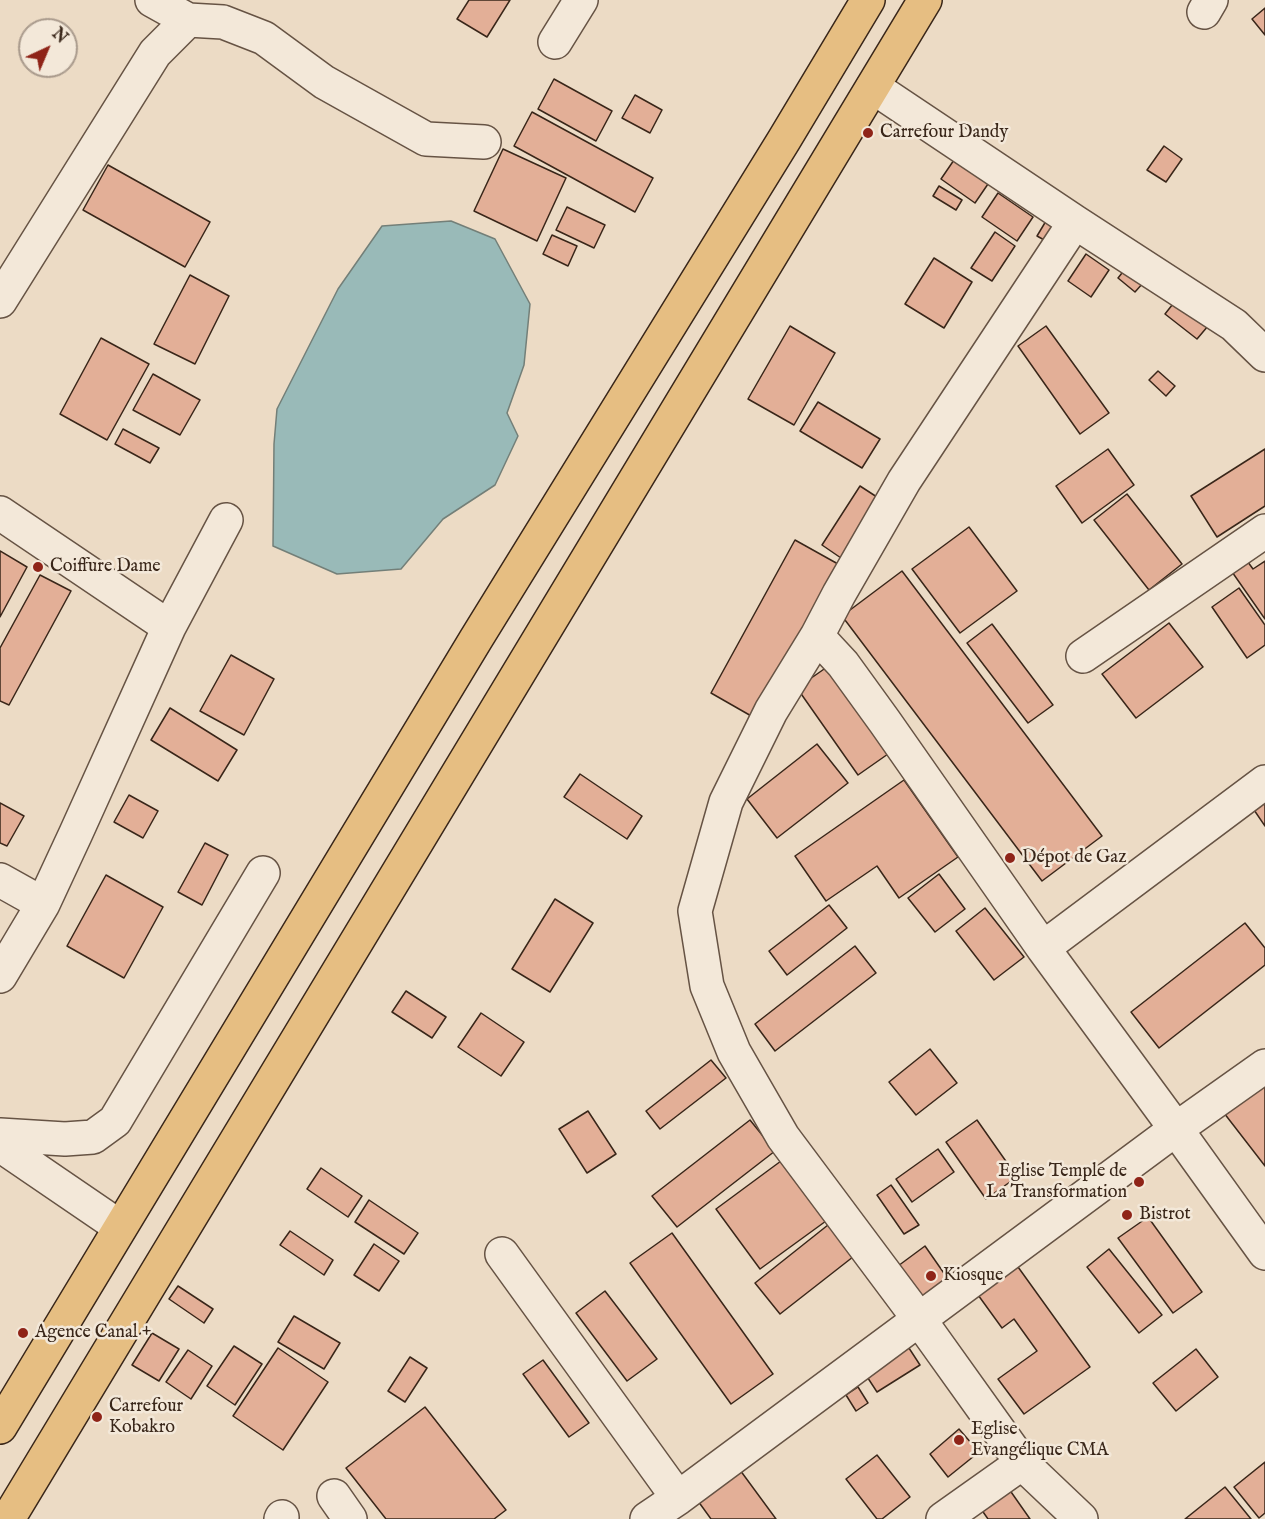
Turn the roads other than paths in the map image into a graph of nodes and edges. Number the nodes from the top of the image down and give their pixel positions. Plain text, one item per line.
1 (152, 0) edge
2 (581, 0) edge
3 (868, 0) edge
4 (925, 0) edge
5 (188, 20) junction
6 (555, 42) dead end
7 (873, 87) junction
8 (484, 142) dead end
9 (1075, 222) junction
10 (0, 301) edge
11 (1265, 355) edge
12 (0, 513) edge
13 (226, 520) dead end
14 (1265, 531) edge
15 (169, 627) junction
16 (817, 636) junction
17 (1083, 656) dead end
18 (1265, 782) edge
19 (263, 873) dead end
20 (0, 880) edge
21 (42, 904) junction
22 (1043, 948) junction
23 (0, 976) edge
24 (1265, 1066) edge
25 (1176, 1129) junction
26 (0, 1135) edge
27 (0, 1145) edge
28 (120, 1227) junction
29 (1265, 1253) edge
30 (502, 1254) dead end
31 (919, 1319) junction
32 (0, 1427) edge
33 (1022, 1463) junction
34 (678, 1498) junction
35 (8, 1519) edge
36 (647, 1519) edge
37 (943, 1519) edge
38 (1081, 1519) edge

1 - 5 street
2 - 6 street
3 - 28 main road
4 - 7 main road
5 - 8 street
5 - 10 street
7 - 9 street
7 - 35 main road
9 - 11 street
9 - 16 street
12 - 15 street
13 - 15 street
14 - 17 street
15 - 21 street
16 - 22 street
16 - 31 street
18 - 22 street
19 - 26 street
20 - 21 street
21 - 23 street
22 - 25 street
24 - 25 street
25 - 29 street
25 - 31 street
27 - 28 street
28 - 32 main road
30 - 34 street
31 - 33 street
31 - 34 street
33 - 37 street
33 - 38 street
34 - 36 street

